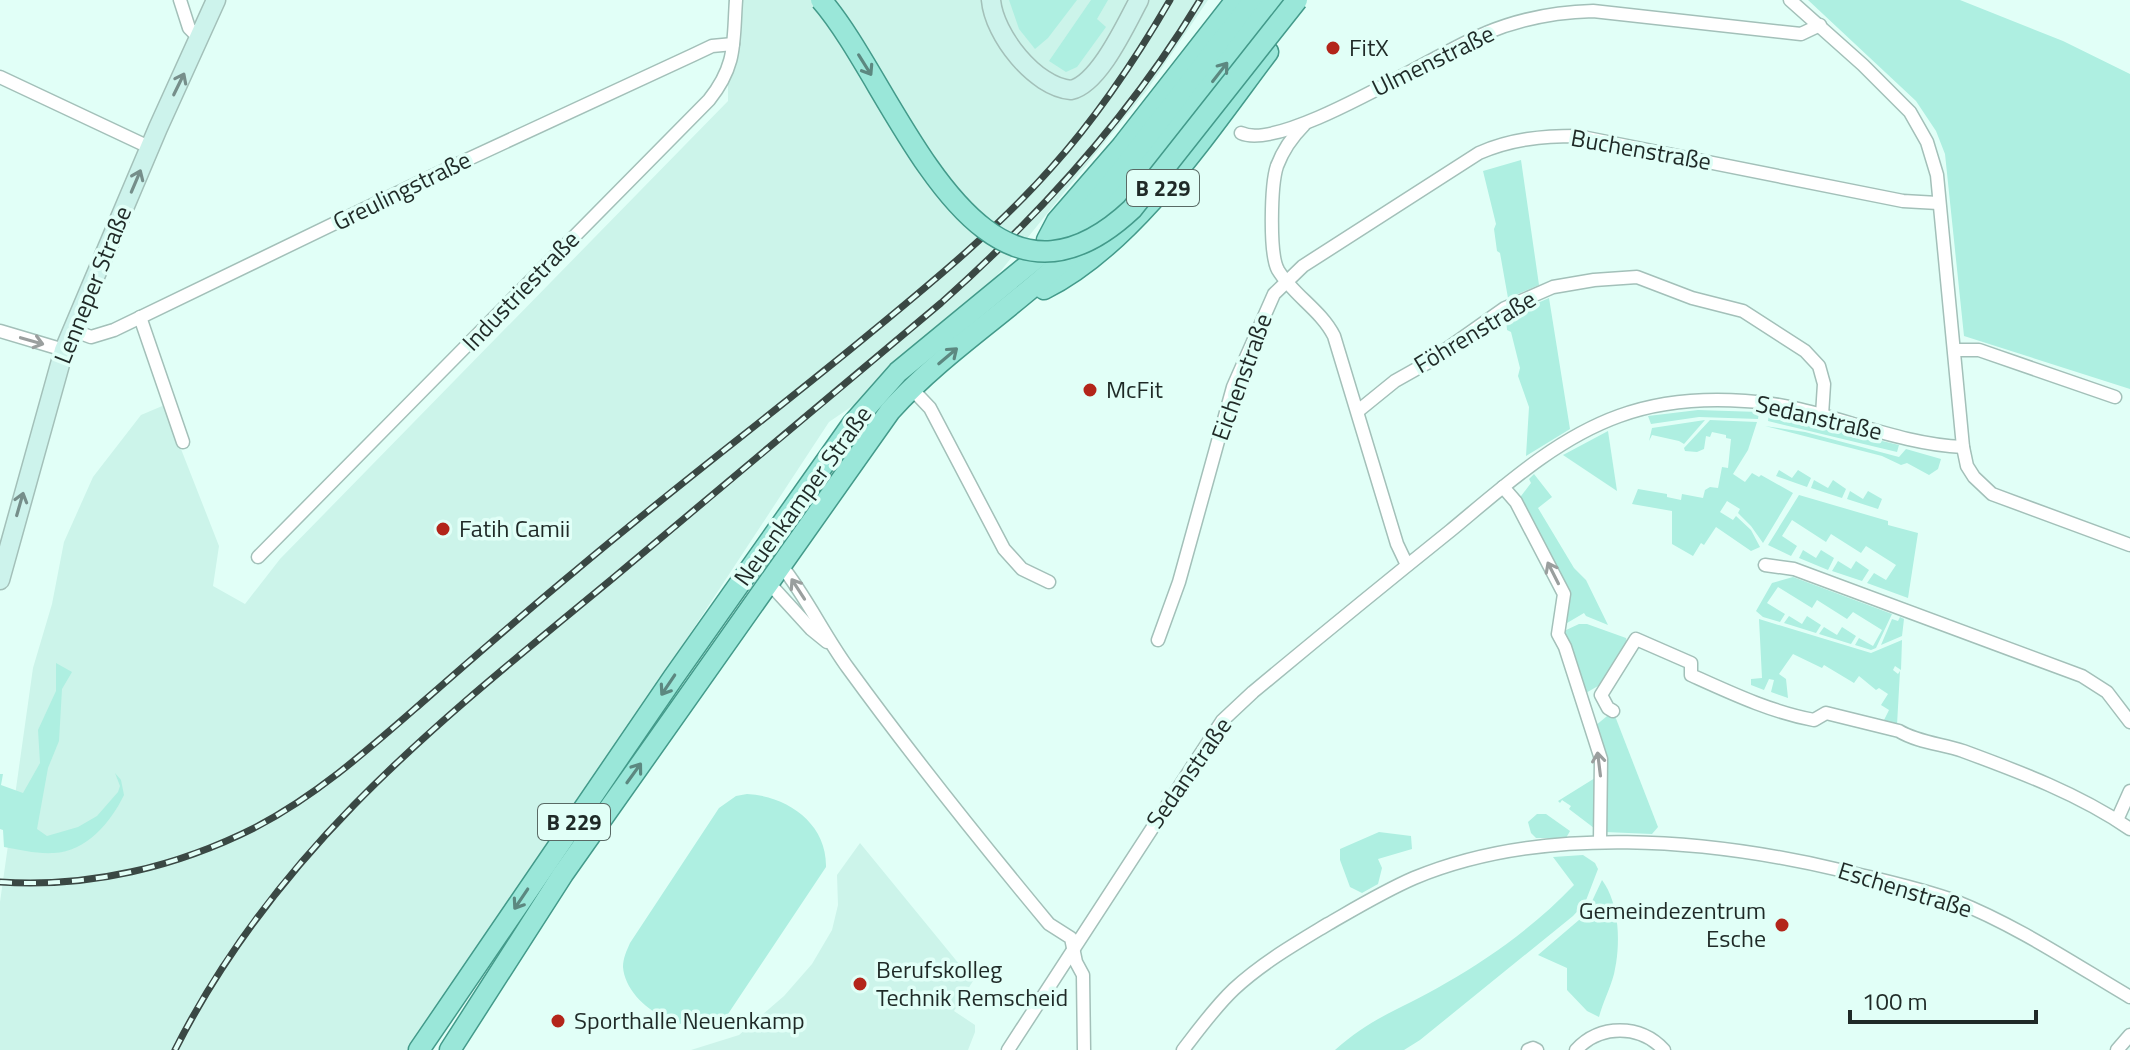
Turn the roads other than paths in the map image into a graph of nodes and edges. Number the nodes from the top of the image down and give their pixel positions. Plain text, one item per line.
1 (180, 0) edge
2 (216, 0) edge
3 (736, 0) edge
4 (821, 0) edge
5 (991, 0) edge
6 (1139, 0) edge
7 (1236, 0) edge
8 (1254, 0) edge
9 (1275, 0) edge
10 (1297, 0) edge
11 (1308, 0) edge
12 (1790, 0) edge
13 (1820, 25) junction
14 (200, 39) junction
15 (733, 44) junction
16 (0, 77) edge
17 (1304, 125) junction
18 (1241, 133) dead end
19 (151, 148) junction
20 (1132, 172) junction
21 (1938, 203) junction
22 (1037, 258) junction
23 (1285, 281) junction
24 (1016, 303) junction
25 (140, 317) junction
26 (72, 330) junction
27 (0, 331) edge
28 (64, 350) junction
29 (1955, 350) junction
30 (911, 388) junction
31 (2115, 397) dead end
32 (1358, 411) junction
33 (1822, 415) junction
34 (183, 442) dead end
35 (1963, 447) junction
36 (1503, 487) junction
37 (2130, 545) edge
38 (758, 556) junction
39 (258, 557) dead end
40 (1407, 565) junction
41 (1765, 565) dead end
42 (775, 574) junction
43 (0, 580) edge
44 (1049, 582) dead end
45 (1158, 640) dead end
46 (830, 643) junction
47 (1613, 711) dead end
48 (2130, 722) edge
49 (2130, 791) edge
50 (2117, 820) junction
51 (2130, 829) edge
52 (1600, 842) junction
53 (1074, 948) junction
54 (2130, 997) edge
55 (2130, 1035) edge
56 (419, 1050) edge
57 (450, 1050) edge
58 (1008, 1050) edge
59 (1084, 1050) edge
60 (1183, 1050) edge
61 (1528, 1050) edge
62 (1537, 1050) edge
63 (1576, 1050) edge
64 (1664, 1050) edge
65 (2117, 1050) edge

1 - 14 street
2 - 14 main road, Lenneper Straße
3 - 15 street, Industriestraße
4 -> 10 main road, bridge
5 - 6 main road
7 - 22 main road, B 229
8 - 20 main road, Neuenkamper Straße / B 229
20 -> 9 main road, Neuenkamper Straße / B 229
11 - 24 main road, B 229
12 - 13 street
13 - 17 street, Ulmenstraße
13 - 21 street
19 -> 14 main road, Lenneper Straße
15 - 25 street, Greulingstraße
15 - 39 street, Industriestraße
16 - 19 street
17 - 18 street, Ulmenstraße
17 - 23 street
26 -> 19 main road, Lenneper Straße
20 - 22 main road, Neuenkamper Straße / B 229
20 - 24 main road, Neuenkamper Straße / B 229
21 - 23 street, Buchenstraße
21 - 29 street
22 - 38 main road, Neuenkamper Straße / B 229
23 - 32 street
23 - 45 street, Eichenstraße
30 -> 24 main road, Neuenkamper Straße / B 229
25 - 26 street, Greulingstraße
25 - 34 street
26 - 28 main road, Lenneper Straße
27 -> 28 street
43 -> 28 main road, Lenneper Straße
29 - 31 street
29 - 35 street
30 - 42 main road, Neuenkamper Straße / B 229
30 - 44 street
32 - 33 street, Föhrenstraße
32 - 40 street
33 - 35 street, Sedanstraße
33 - 36 street, Sedanstraße
35 - 37 street
36 - 40 street, Sedanstraße
52 -> 36 street
38 - 42 main road
38 -> 56 main road, Neuenkamper Straße / B 229
40 - 53 street, Sedanstraße
41 - 48 street
46 -> 42 street
42 - 46 street
57 -> 42 main road, Neuenkamper Straße / B 229
46 - 53 street
47 - 50 street
49 - 50 street
50 - 51 street
52 - 54 street, Eschenstraße
52 - 60 street, Eschenstraße
53 - 58 street, Sedanstraße
53 - 59 street
55 - 65 street
61 - 62 street
63 - 64 street

